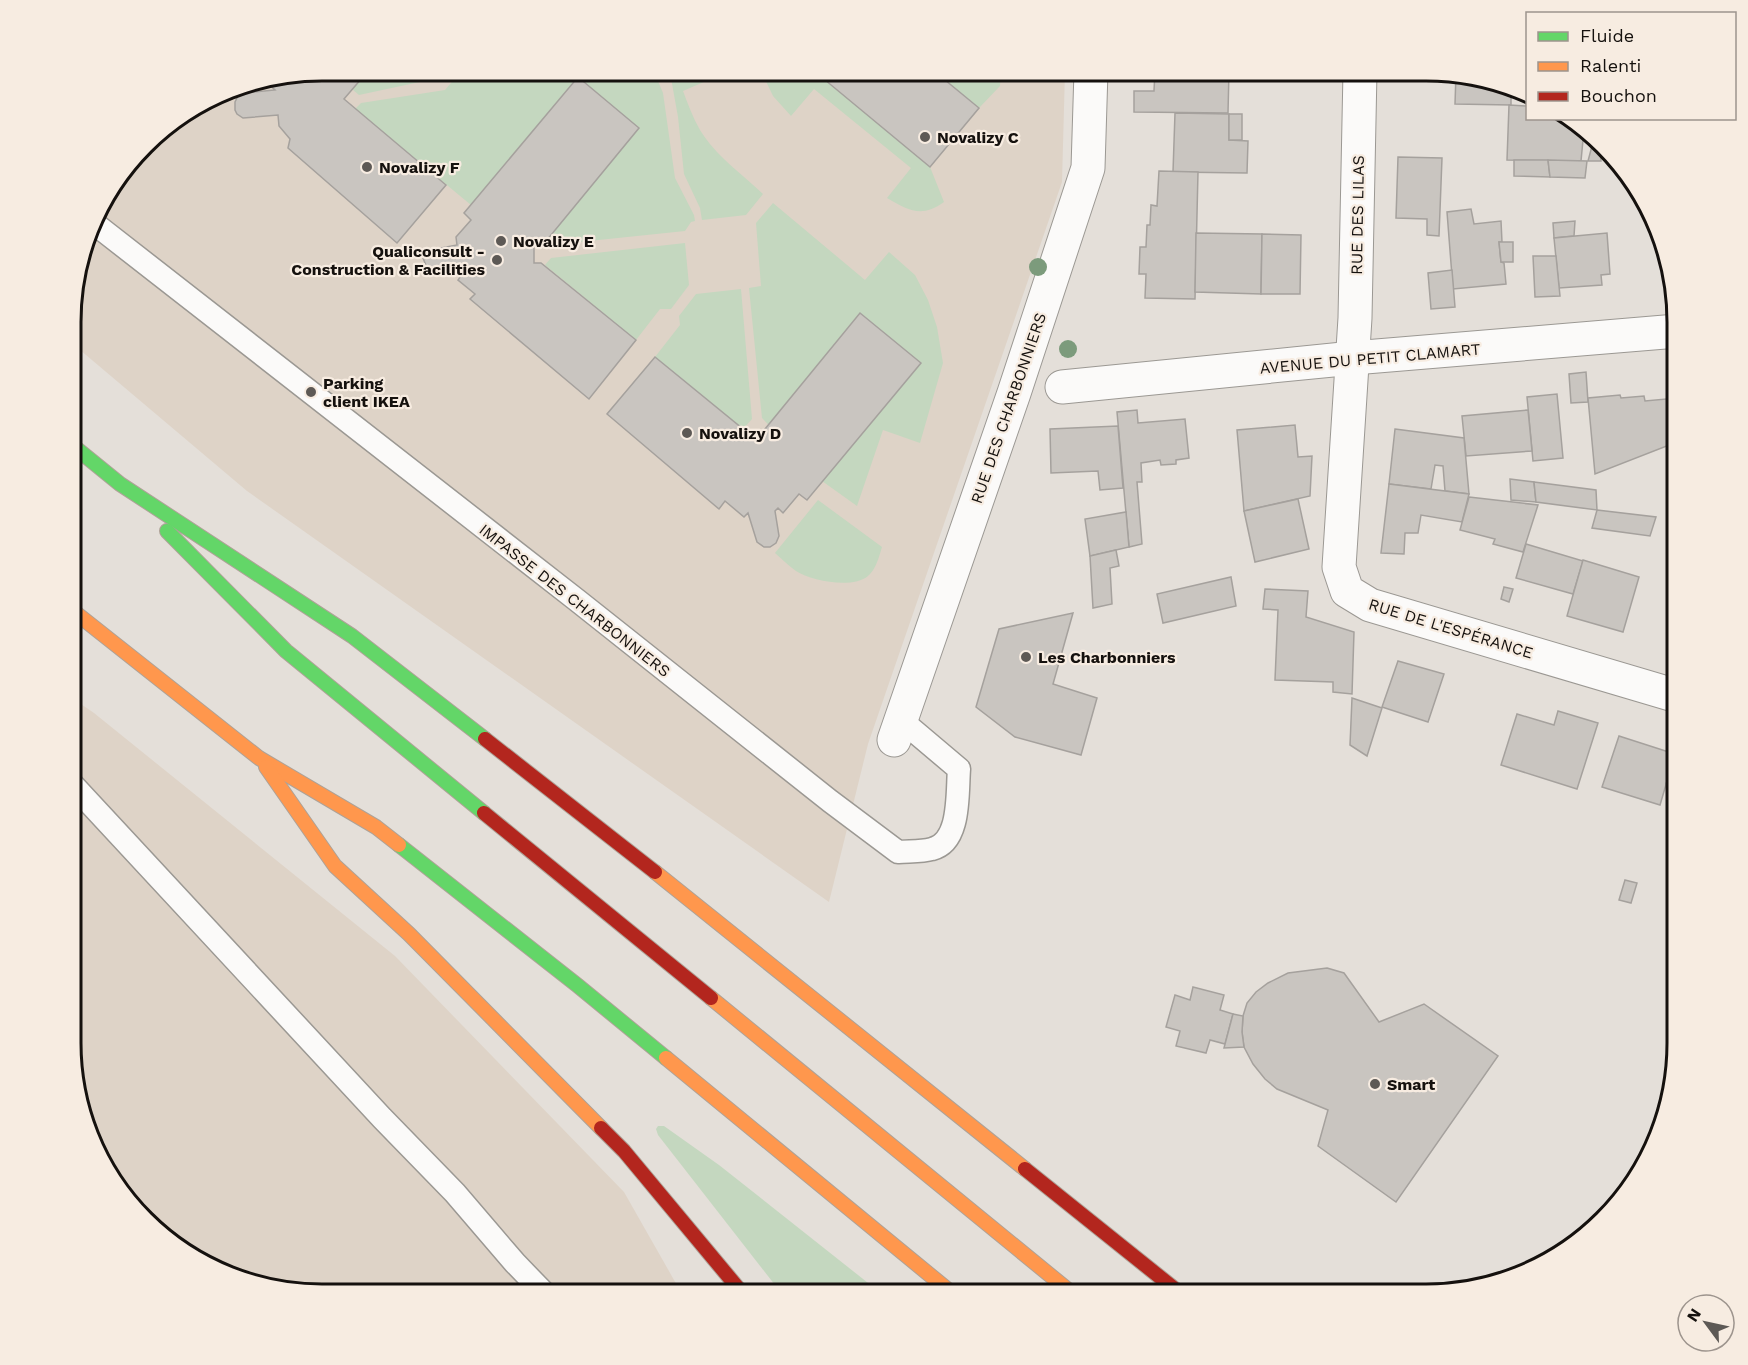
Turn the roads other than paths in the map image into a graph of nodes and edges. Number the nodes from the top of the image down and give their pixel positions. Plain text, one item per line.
1 (1091, 81) edge
2 (1360, 81) edge
3 (100, 228) edge
4 (1667, 332) edge
5 (1353, 358) junction
6 (1062, 387) dead end
7 (81, 452) edge
8 (120, 484) junction
9 (81, 617) edge
10 (1667, 693) edge
11 (898, 730) joint
12 (260, 758) junction
13 (81, 794) edge
14 (535, 1284) edge
15 (735, 1284) edge
16 (941, 1284) edge
17 (1061, 1284) edge
18 (1169, 1284) edge

1 - 11 street, RUE DES CHARBONNIERS
2 - 5 street, RUE DES LILAS
3 - 11 lane, IMPASSE DES CHARBONNIERS
4 - 5 street, AVENUE DU PETIT CLAMART
5 - 6 street, AVENUE DU PETIT CLAMART
5 - 10 street, RUE DE L'ESPÉRANCE
7 - 8 highway
8 - 17 highway
8 - 18 highway
9 - 12 highway
12 - 15 highway
12 - 16 highway
13 - 14 lane

